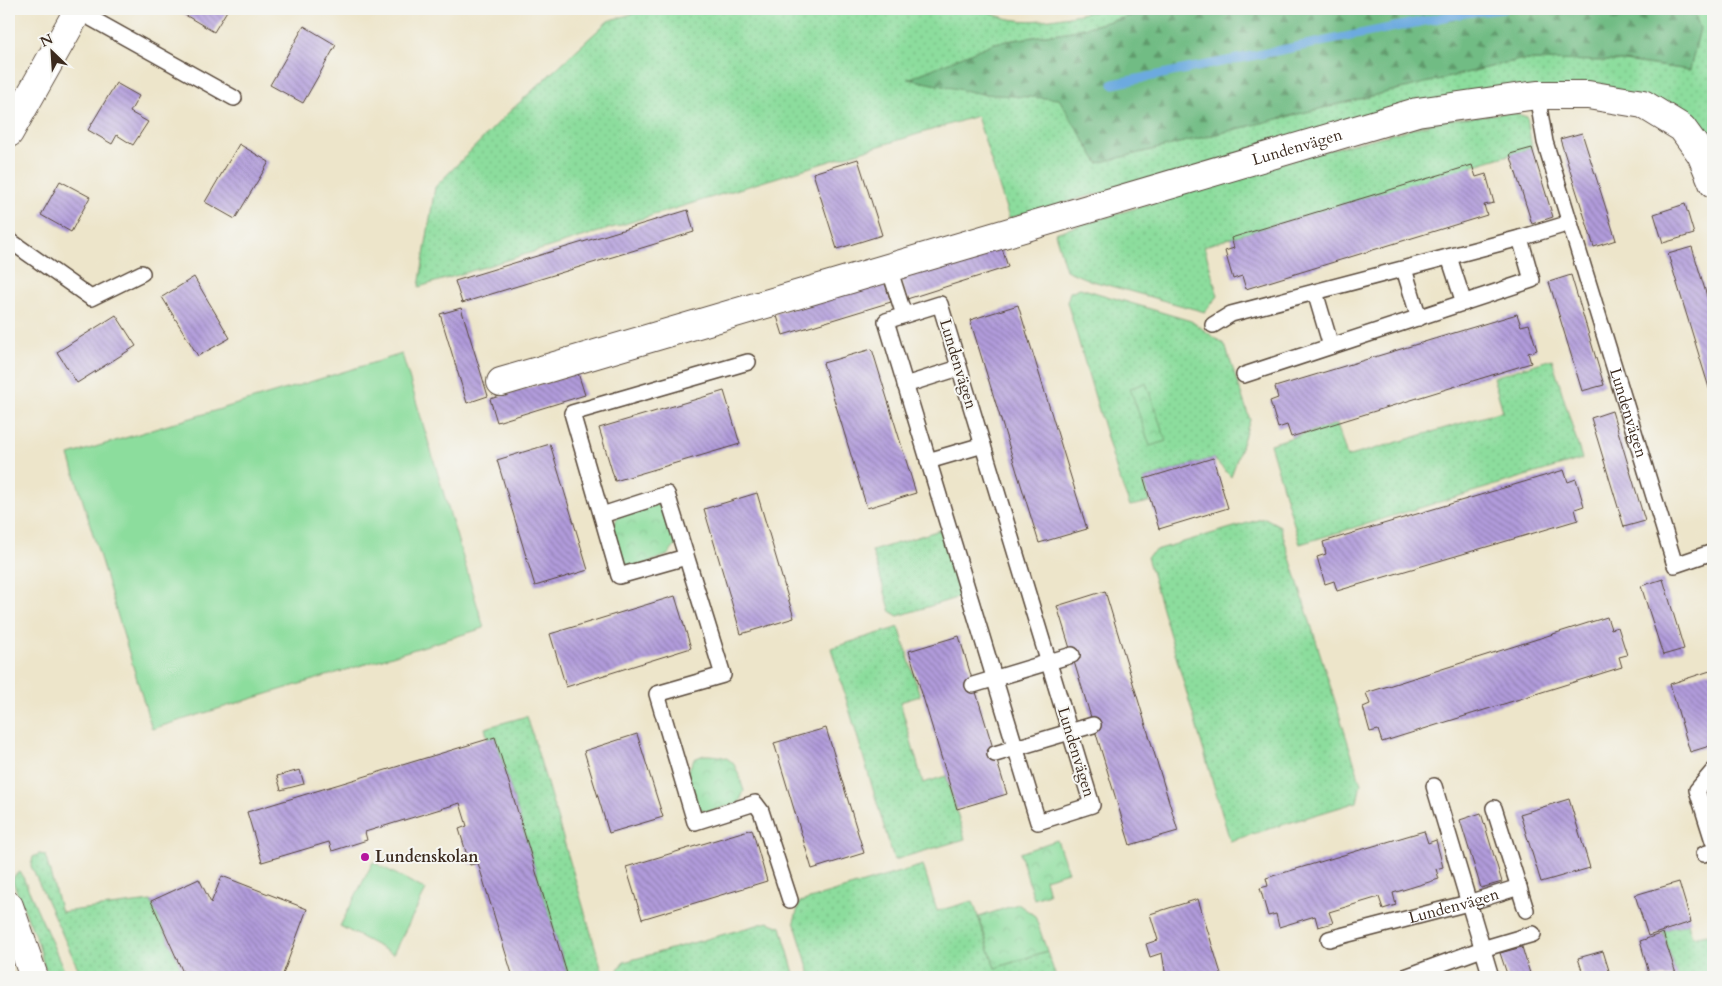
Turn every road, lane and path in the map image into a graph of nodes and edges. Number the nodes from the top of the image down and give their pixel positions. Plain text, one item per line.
1 (79, 10) edge
2 (1537, 95) junction
3 (234, 98) dead end
4 (9, 133) edge
5 (1713, 183) edge
6 (1570, 223) junction
7 (1520, 238) junction
8 (9, 240) edge
9 (1449, 257) junction
10 (890, 268) junction
11 (1404, 269) junction
12 (142, 273) dead end
13 (1315, 292) junction
14 (1464, 303) junction
15 (904, 315) junction
16 (1419, 318) junction
17 (1212, 325) dead end
18 (1331, 346) junction
19 (748, 362) dead end
20 (960, 368) junction
21 (1244, 375) dead end
22 (501, 382) dead end
23 (905, 385) junction
24 (983, 445) junction
25 (928, 461) junction
26 (602, 515) junction
27 (1713, 552) edge
28 (686, 557) junction
29 (1072, 655) dead end
30 (1048, 662) junction
31 (994, 679) junction
32 (973, 685) dead end
33 (1093, 725) dead end
34 (1069, 732) junction
35 (1015, 748) junction
36 (995, 754) dead end
37 (1713, 771) edge
38 (1434, 786) dead end
39 (1494, 808) dead end
40 (1713, 841) edge
41 (1519, 887) junction
42 (790, 900) dead end
43 (1468, 903) junction
44 (9, 906) edge
45 (1526, 910) dead end
46 (1533, 934) dead end
47 (1330, 940) dead end
48 (1482, 949) junction
49 (34, 977) edge
50 (1405, 977) edge
51 (1491, 977) edge

1 - 3 lane
1 - 4 street
2 - 5 street, Lundenvägen
2 - 6 lane, Lundenvägen
2 - 10 street, Lundenvägen
6 - 7 lane
6 - 27 lane, Lundenvägen
7 - 9 lane
7 - 14 lane
8 - 12 lane
9 - 11 lane
9 - 14 lane
10 - 15 lane
10 - 22 street, Lundenvägen
11 - 13 lane
11 - 16 lane
13 - 17 lane
13 - 18 lane
14 - 16 lane
15 - 20 lane, Lundenvägen
15 - 23 lane, Lundenvägen
16 - 18 lane
18 - 21 lane
19 - 26 lane
20 - 23 lane
20 - 24 lane, Lundenvägen
23 - 25 lane, Lundenvägen
24 - 25 lane
24 - 30 lane, Lundenvägen
25 - 31 lane, Lundenvägen
26 - 28 lane
26 - 28 lane
28 - 42 lane
29 - 30 lane
30 - 31 lane
30 - 34 lane, Lundenvägen
31 - 32 lane
31 - 35 lane, Lundenvägen
33 - 34 lane
34 - 35 lane
34 - 35 lane, Lundenvägen
35 - 36 lane
37 - 40 lane
38 - 43 lane
39 - 41 lane
41 - 43 lane, Lundenvägen
41 - 45 lane
43 - 47 lane, Lundenvägen
43 - 48 lane
44 - 49 street
46 - 48 lane
48 - 50 lane
48 - 51 lane

